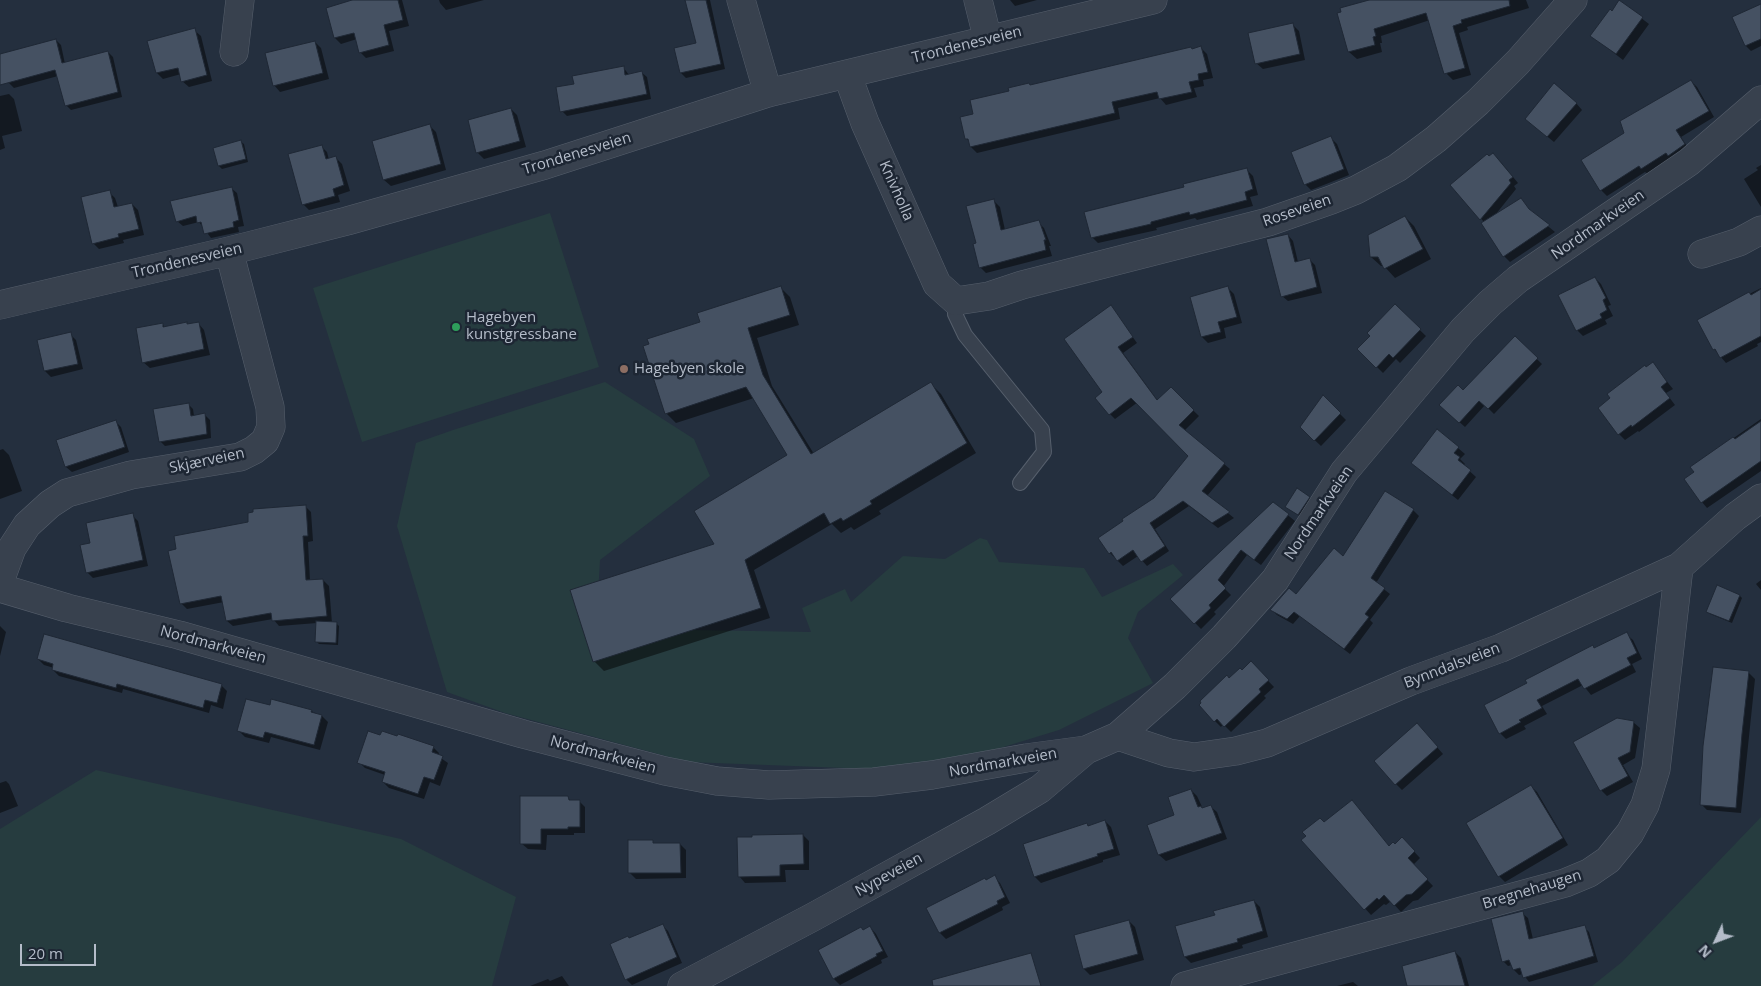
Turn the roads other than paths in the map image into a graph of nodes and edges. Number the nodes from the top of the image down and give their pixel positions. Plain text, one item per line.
1 (240, 0) edge
2 (741, 0) edge
3 (978, 0) edge
4 (1153, 0) edge
5 (1574, 0) edge
6 (988, 40) junction
7 (234, 52) dead end
8 (847, 74) junction
9 (768, 94) junction
10 (1761, 100) edge
11 (1761, 230) edge
12 (229, 251) junction
13 (1702, 254) dead end
14 (956, 301) junction
15 (0, 305) edge
16 (1020, 484) dead end
17 (1761, 498) edge
18 (1678, 567) junction
19 (0, 581) edge
20 (0, 588) edge
21 (1118, 736) junction
22 (1086, 750) junction
23 (682, 986) edge
24 (1185, 986) edge

1 - 7 street
2 - 9 street
3 - 6 street
4 - 6 street, Trondenesveien
5 - 14 street, Roseveien
6 - 8 street, Trondenesveien
8 - 9 street, Trondenesveien
8 - 14 street, Knivholla
9 - 12 street, Trondenesveien
10 - 21 street, Nordmarkveien
11 - 13 street
12 - 15 street, Trondenesveien
12 - 19 street, Skjærveien
14 - 16 lane
17 - 18 street, Bynndalsveien
18 - 21 street, Bynndalsveien
18 - 24 street, Bregnehaugen
20 - 22 street, Nordmarkveien
21 - 22 street, Nordmarkveien
22 - 23 street, Nypeveien

